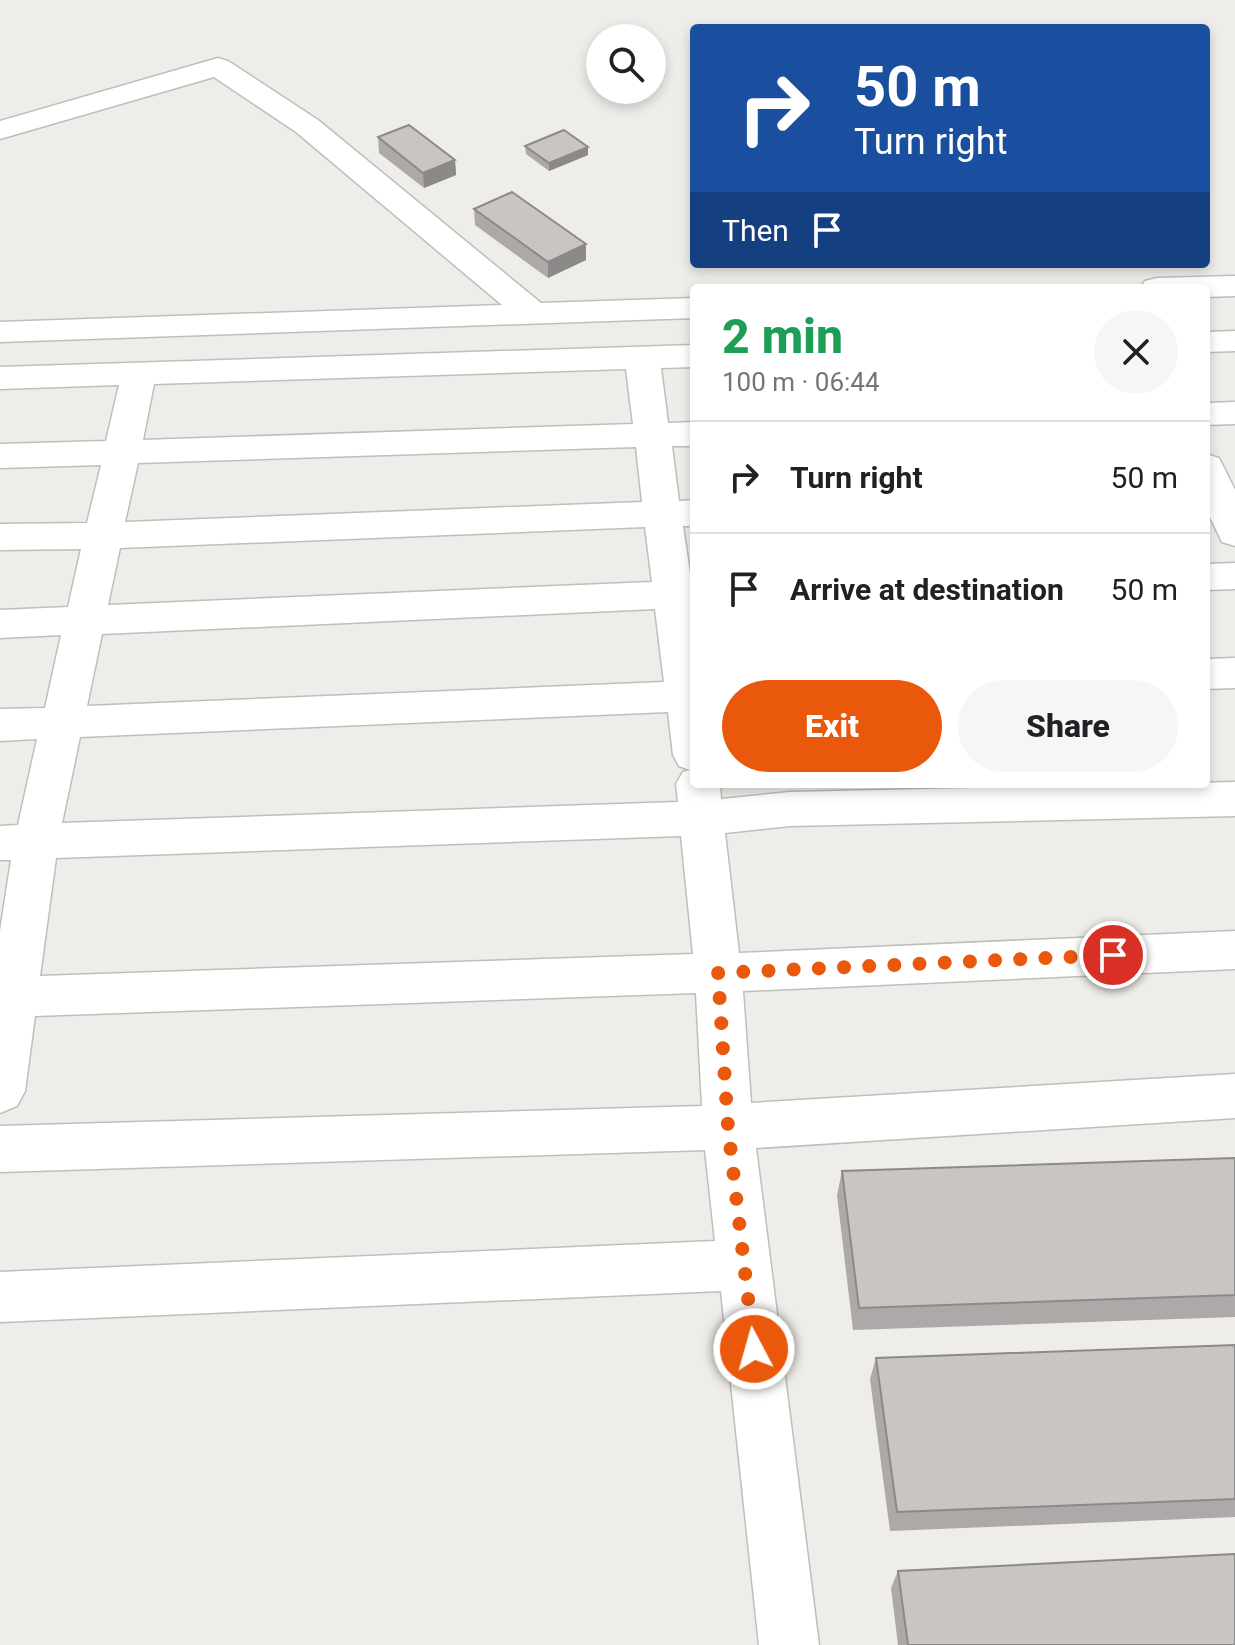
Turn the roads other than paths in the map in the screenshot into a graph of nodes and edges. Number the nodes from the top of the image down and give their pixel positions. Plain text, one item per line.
1 (0, 130) edge
2 (1235, 286) edge
3 (1210, 287) edge
4 (690, 308) edge
5 (535, 315) junction
6 (0, 332) edge
7 (1235, 341) edge
8 (1210, 342) edge
9 (690, 356) edge
10 (642, 358) junction
11 (139, 374) junction
12 (0, 378) edge
13 (1235, 413) edge
14 (1210, 414) edge
15 (690, 434) edge
16 (652, 436) junction
17 (122, 451) junction
18 (0, 456) edge
19 (1216, 486) edge
20 (678, 513) edge
21 (1235, 533) edge
22 (104, 536) junction
23 (0, 537) edge
24 (1235, 576) edge
25 (1210, 577) edge
26 (683, 594) edge
27 (84, 621) junction
28 (0, 624) edge
29 (1235, 673) edge
30 (1210, 674) edge
31 (690, 696) edge
32 (63, 722) junction
33 (0, 725) edge
34 (1235, 799) edge
35 (700, 801) edge
36 (18, 842) edge
37 (1235, 950) edge
38 (718, 973) junction
39 (14, 997) junction
40 (0, 1091) edge
41 (1235, 1096) edge
42 (728, 1127) junction
43 (0, 1149) edge
44 (744, 1265) junction
45 (0, 1297) edge
46 (789, 1645) edge

1 - 5 lane
2 - 3 lane
4 - 5 lane
5 - 6 lane
7 - 8 lane
9 - 10 lane
10 - 11 lane
10 - 16 lane
11 - 12 lane
11 - 17 lane
13 - 14 lane
15 - 16 lane
16 - 17 lane
16 - 20 lane
17 - 18 lane
17 - 22 lane
19 - 21 lane
20 - 22 lane
20 - 26 lane
22 - 23 lane
22 - 27 lane
24 - 25 lane
26 - 27 lane
26 - 31 lane
27 - 28 lane
27 - 32 lane
29 - 30 lane
31 - 32 lane
32 - 33 lane
32 - 36 lane
34 - 35 lane
35 - 36 lane
35 - 38 lane
36 - 39 lane
37 - 38 lane
38 - 39 lane
38 - 42 lane
39 - 40 lane
41 - 42 lane
42 - 43 lane
42 - 44 lane
44 - 45 lane
44 - 46 lane

